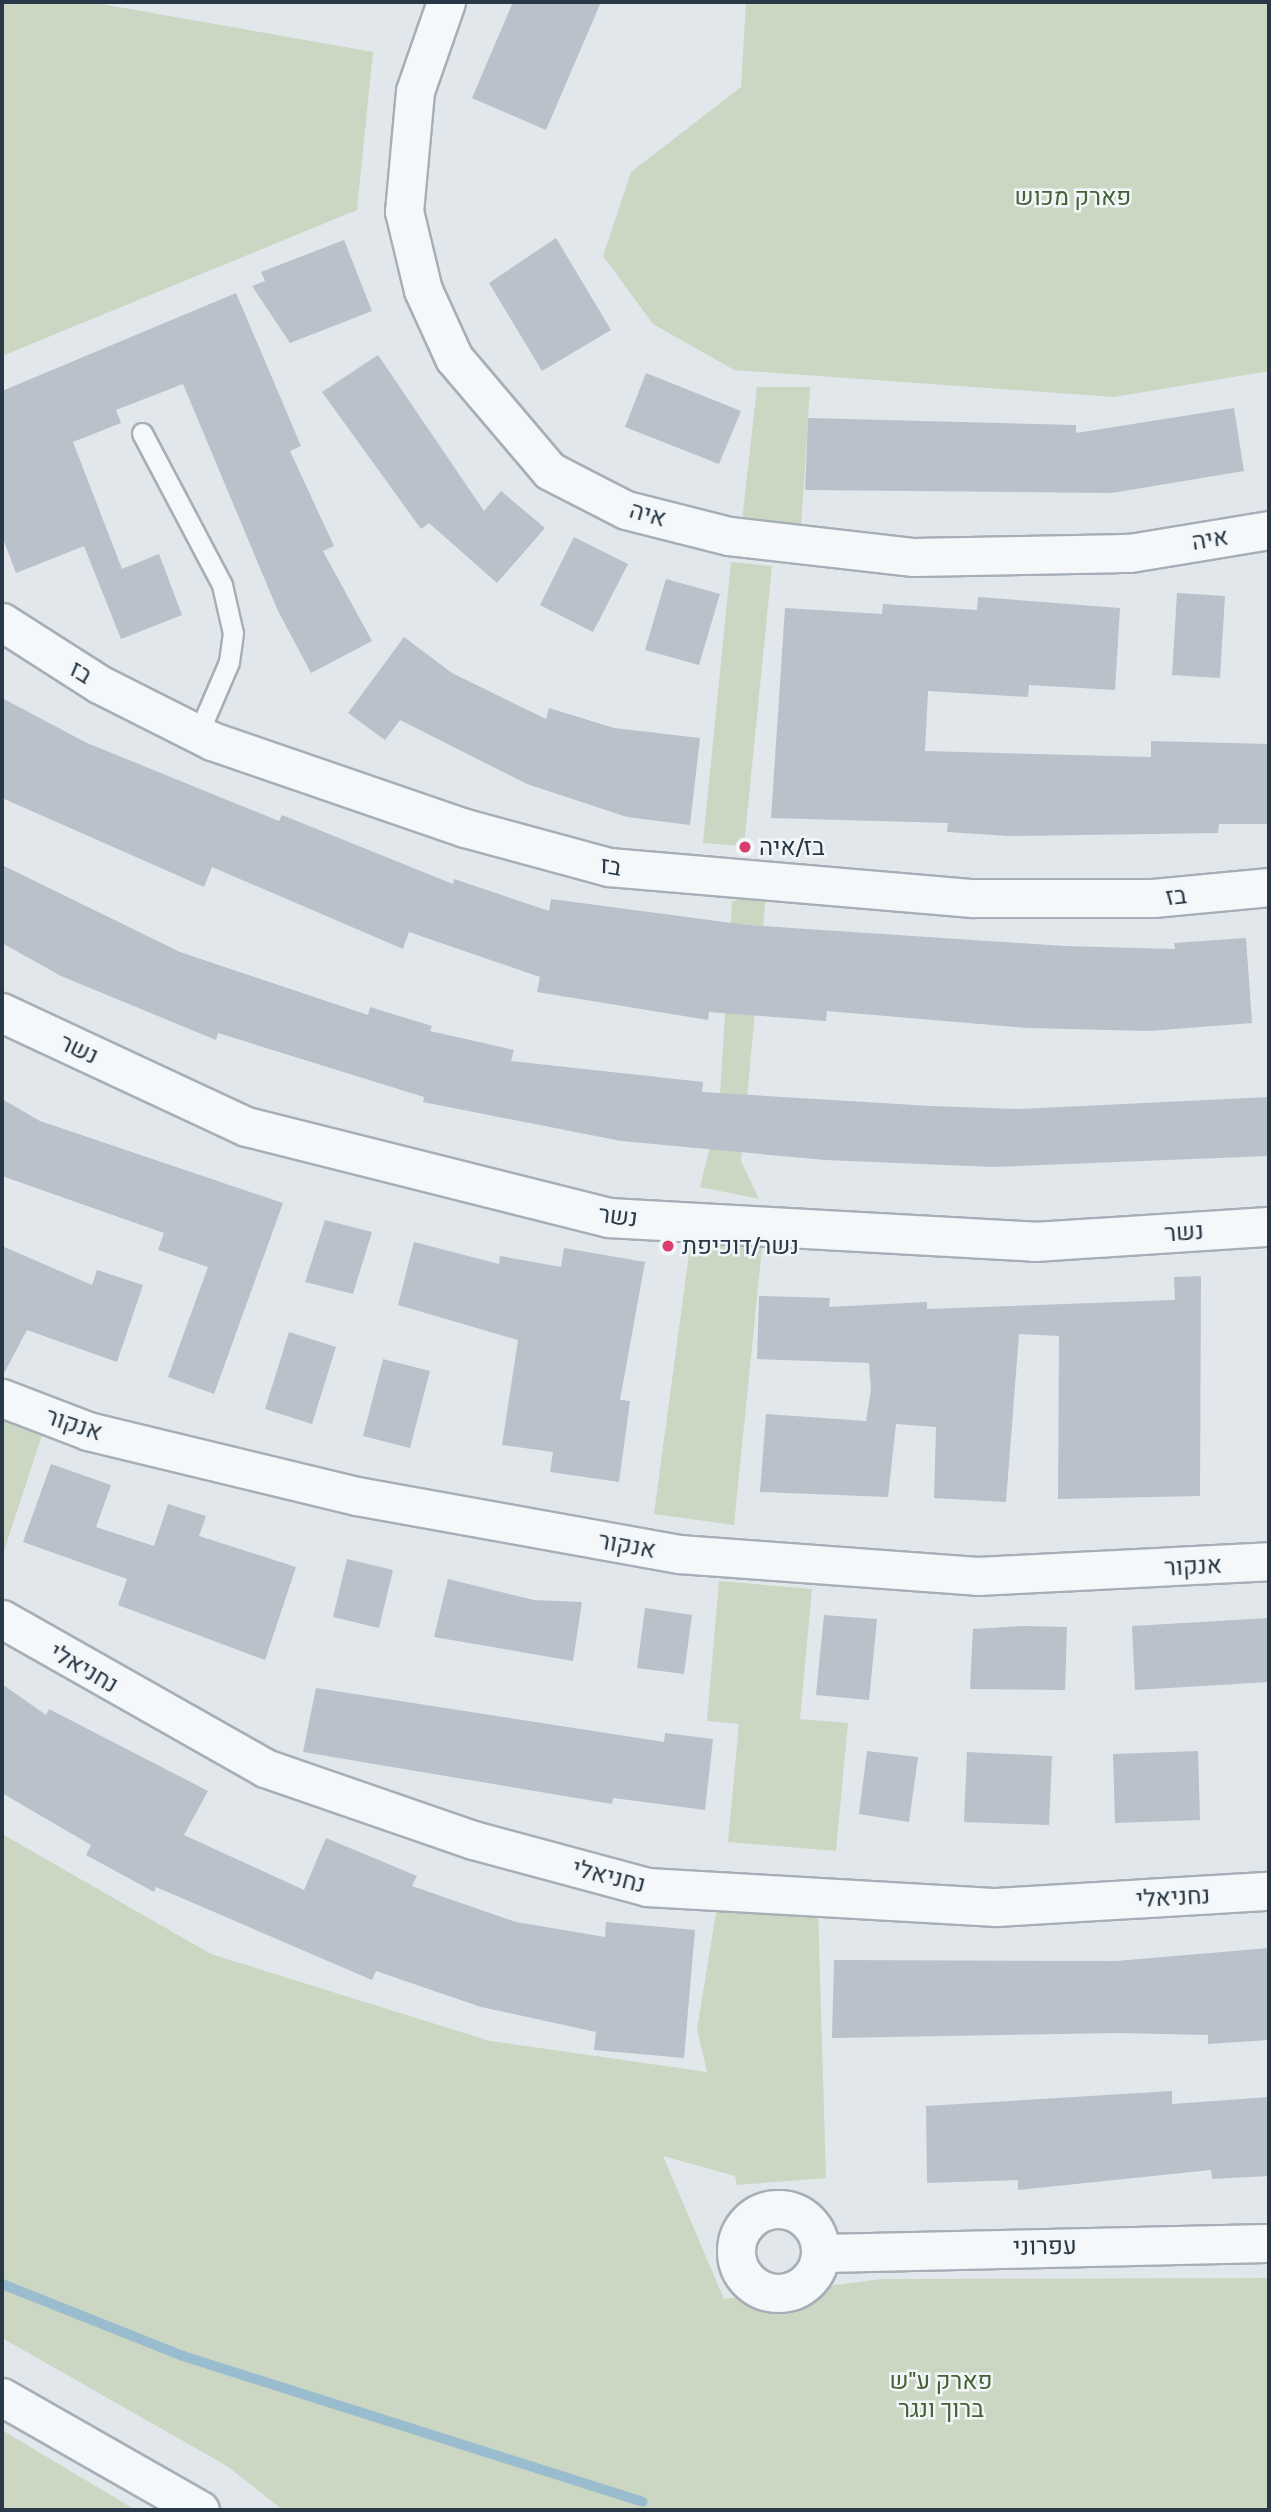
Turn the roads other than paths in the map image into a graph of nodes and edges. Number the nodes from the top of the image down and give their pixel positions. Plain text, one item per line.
1 (446, 2) edge
2 (142, 433) dead end
3 (1269, 530) edge
4 (2, 622) edge
5 (198, 734) junction
6 (1269, 887) edge
7 (2, 1013) edge
8 (1269, 1227) edge
9 (2, 1398) edge
10 (1269, 1561) edge
11 (10, 1632) edge
12 (1269, 1891) edge
13 (1269, 2243) edge
14 (821, 2253) dead end
15 (2, 2397) edge
16 (200, 2510) edge

1 - 3 street, איה
2 - 5 lane
4 - 5 street, בז
5 - 6 street, בז
7 - 8 street, נשר
9 - 10 street, אנקור
11 - 12 street, נחניאלי
13 - 14 street, עפרוני
15 - 16 street

